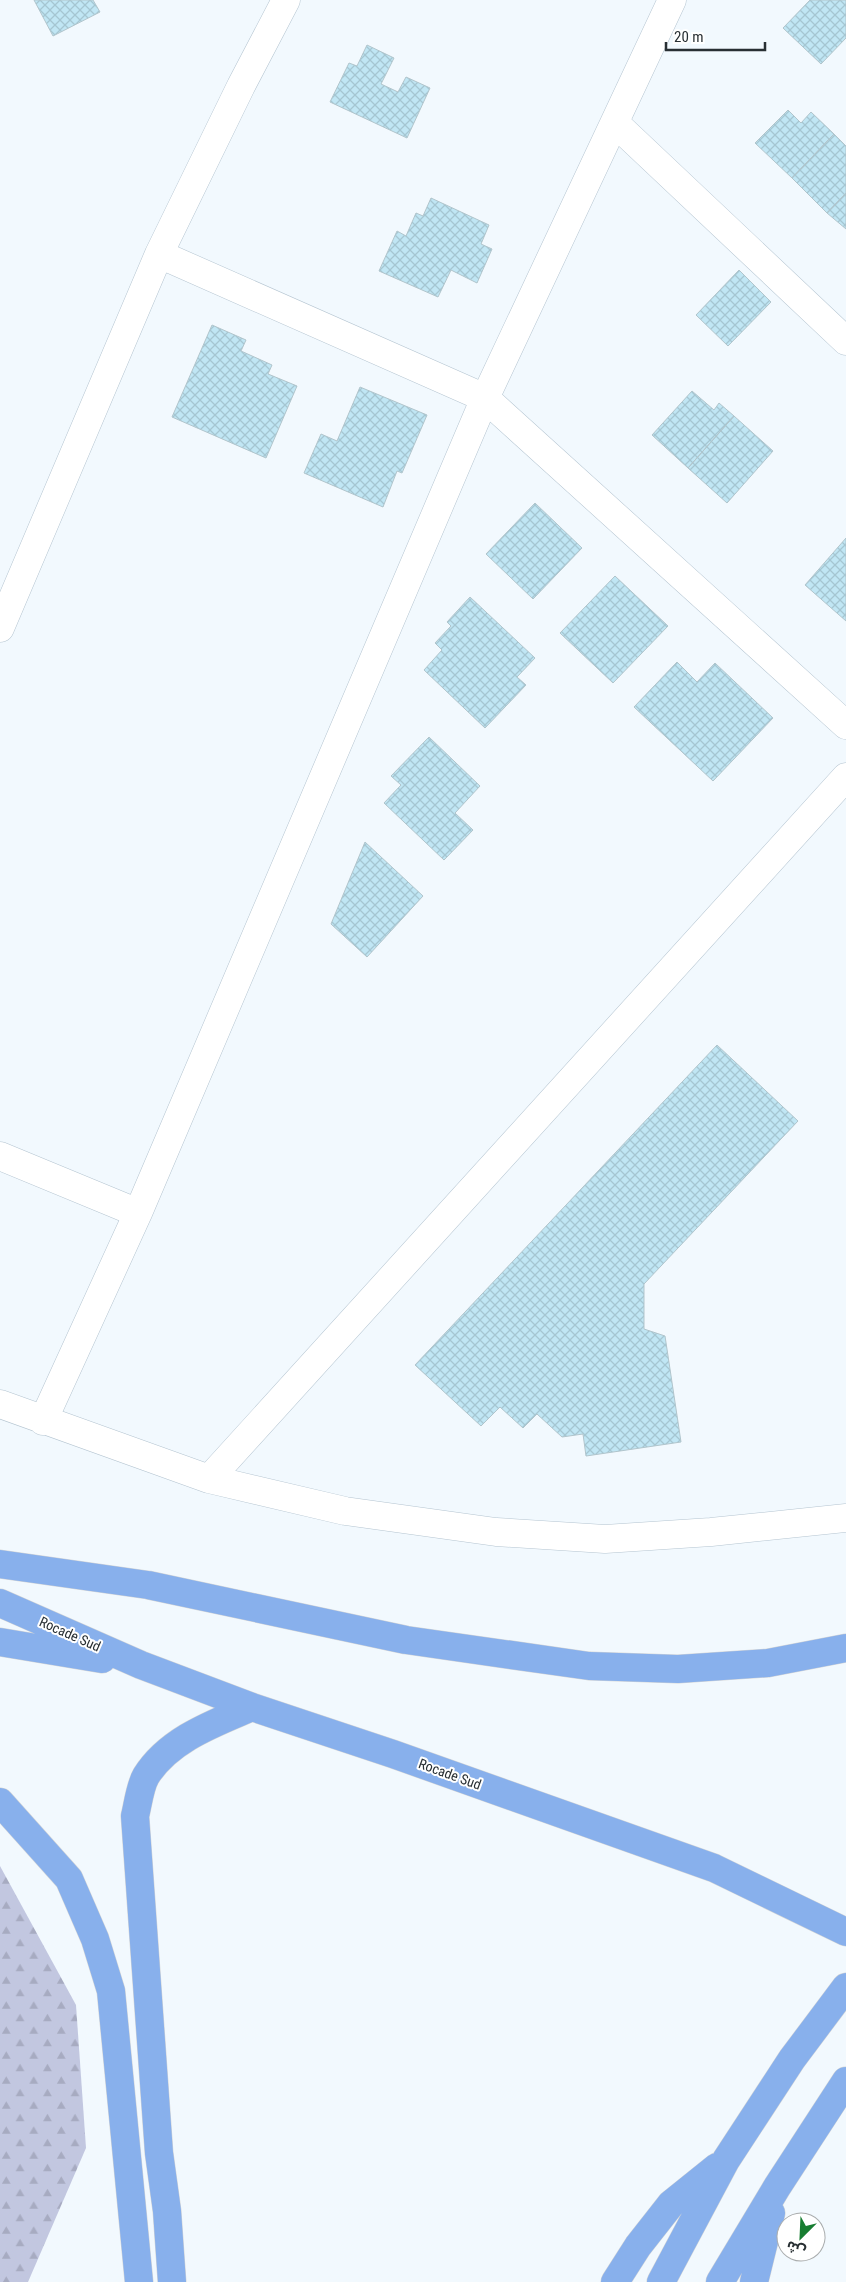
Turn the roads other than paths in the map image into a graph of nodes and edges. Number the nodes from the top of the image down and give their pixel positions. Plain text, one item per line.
1 (286, 0) edge
2 (672, 0) edge
3 (615, 123) junction
4 (159, 254) junction
5 (846, 341) edge
6 (485, 398) junction
7 (0, 628) edge
8 (846, 725) edge
9 (846, 778) edge
10 (0, 1156) edge
11 (138, 1213) junction
12 (0, 1404) edge
13 (43, 1421) junction
14 (209, 1479) junction
15 (846, 1518) edge
16 (0, 1564) edge
17 (0, 1603) edge
18 (0, 1642) edge
19 (846, 1648) edge
20 (141, 1666) junction
21 (252, 1707) junction
22 (0, 1802) edge
23 (846, 1932) edge
24 (846, 1987) edge
25 (846, 2080) edge
26 (726, 2160) junction
27 (778, 2186) junction
28 (140, 2282) edge
29 (172, 2282) edge
30 (615, 2282) edge
31 (662, 2282) edge
32 (720, 2282) edge
33 (754, 2282) edge

1 - 4 street
2 - 3 street
3 - 5 street
3 - 6 street
4 - 6 street
4 - 7 street
6 - 8 street
6 - 11 street
9 - 14 street
10 - 11 street
11 - 13 street
12 - 13 street
13 - 14 street
14 - 15 street
16 - 19 highway
17 - 20 highway, Rocade Sud
18 - 20 highway, Rocade Sud
20 - 21 highway, Rocade Sud
21 - 23 highway, Rocade Sud
21 - 29 highway
22 - 28 highway
24 - 26 highway
25 - 27 highway
26 - 30 highway
26 - 31 highway
27 - 32 highway
27 - 33 highway

